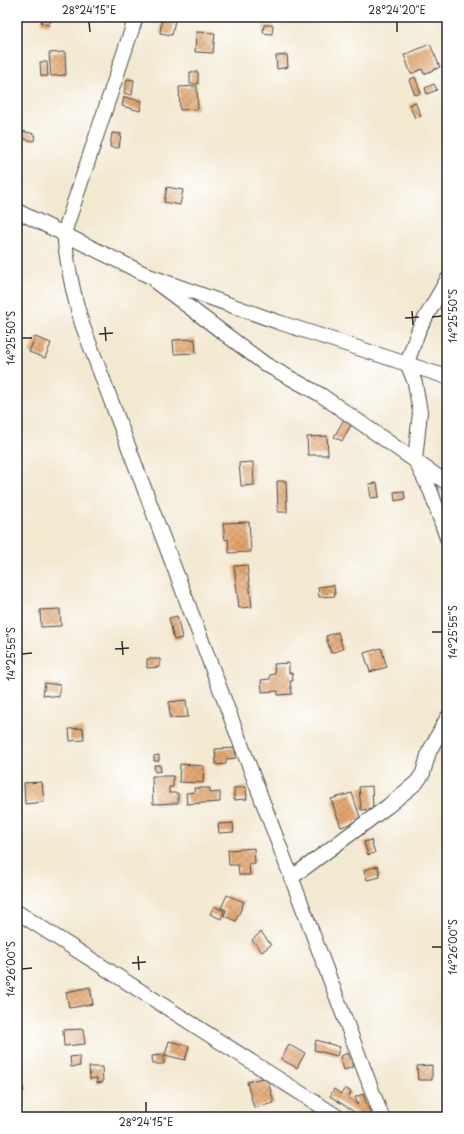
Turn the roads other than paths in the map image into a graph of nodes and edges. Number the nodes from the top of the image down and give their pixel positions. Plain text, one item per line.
1 (136, 17) edge
2 (17, 211) edge
3 (64, 233) junction
4 (149, 276) junction
5 (447, 280) edge
6 (407, 363) junction
7 (447, 377) edge
8 (415, 460) junction
9 (447, 483) edge
10 (447, 538) edge
11 (447, 718) edge
12 (291, 878) junction
13 (17, 912) edge
14 (338, 1117) edge
15 (382, 1117) edge

1 - 3 street
2 - 3 street
3 - 4 street
3 - 12 street
4 - 6 street
4 - 8 street
5 - 6 street
6 - 7 street
6 - 8 street
8 - 9 street
8 - 10 street
11 - 12 street
12 - 15 street
13 - 14 street

